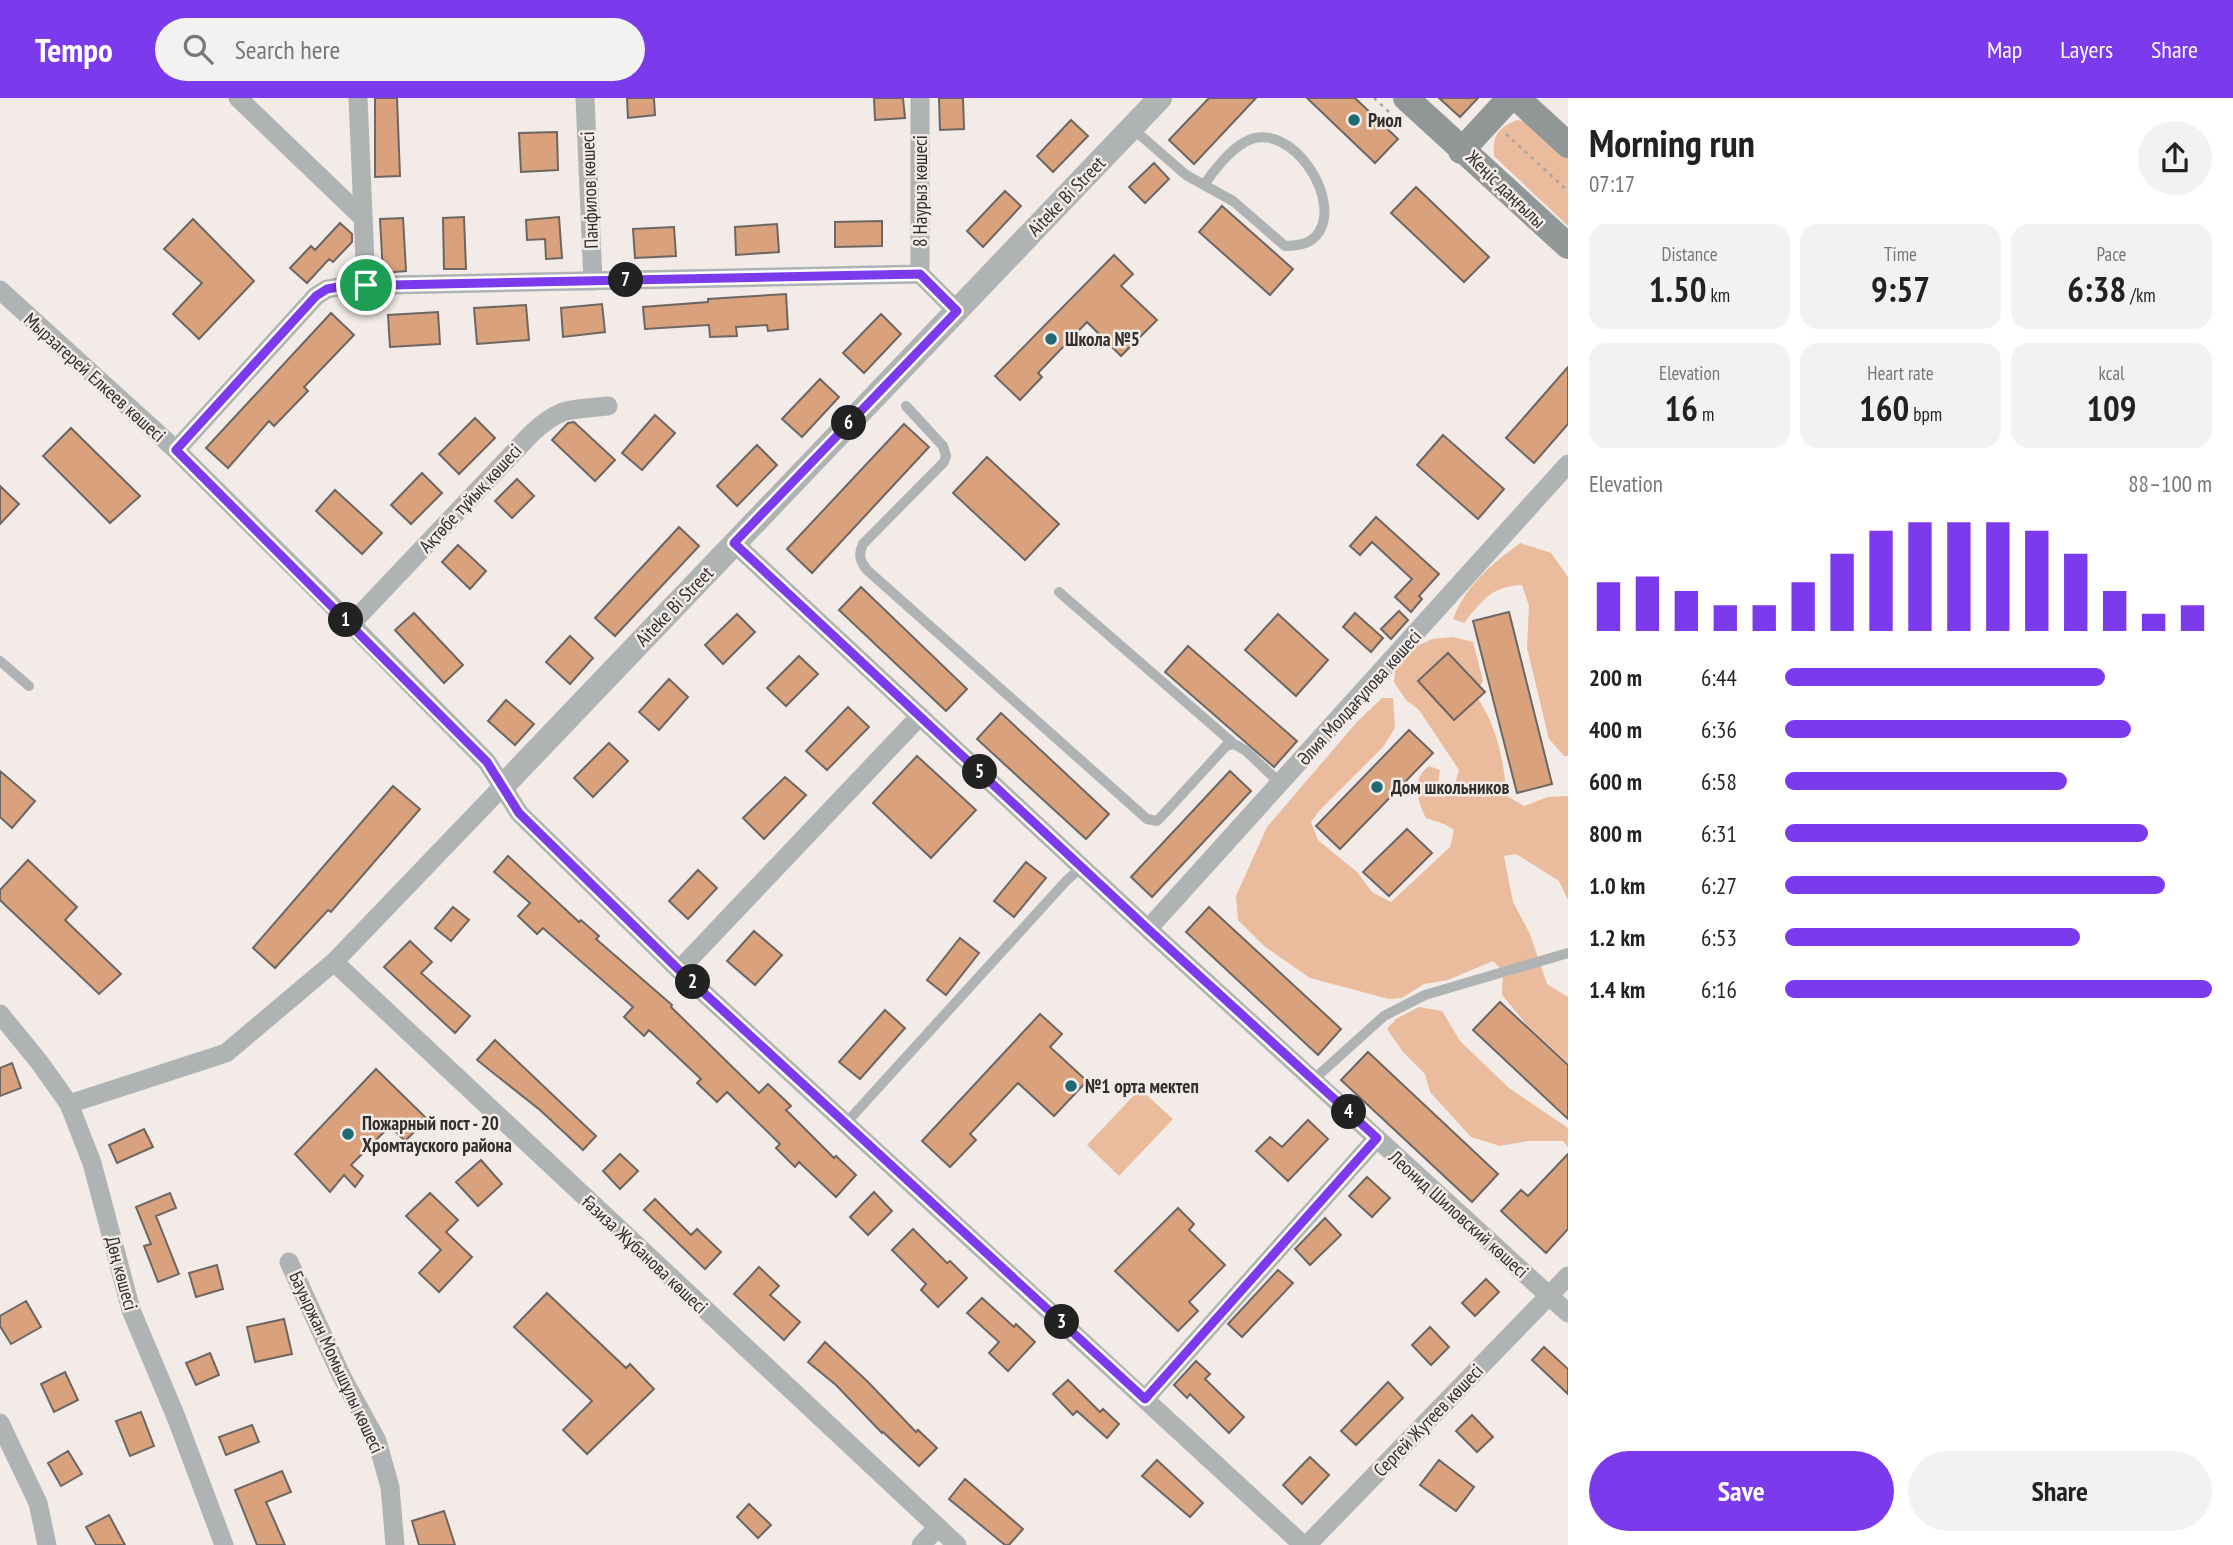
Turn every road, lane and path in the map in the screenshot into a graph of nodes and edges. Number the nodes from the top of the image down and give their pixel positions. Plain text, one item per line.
1 (238, 98) edge
2 (358, 98) edge
3 (585, 98) edge
4 (920, 98) edge
5 (1160, 98) edge
6 (1406, 98) edge
7 (1510, 98) edge
8 (1517, 98) edge
9 (1490, 119) junction
10 (1132, 128) junction
11 (1568, 145) edge
12 (1461, 151) junction
13 (1204, 185) junction
14 (1568, 191) edge
15 (363, 218) junction
16 (1568, 246) edge
17 (920, 274) junction
18 (593, 281) junction
19 (366, 285) junction
20 (0, 290) edge
21 (957, 311) junction
22 (608, 406) dead end
23 (906, 406) dead end
24 (176, 450) junction
25 (1568, 464) edge
26 (734, 543) junction
27 (1059, 592) dead end
28 (351, 624) junction
29 (0, 661) edge
30 (29, 686) dead end
31 (920, 716) junction
32 (1234, 744) junction
33 (1281, 784) junction
34 (502, 787) junction
35 (1082, 867) junction
36 (1148, 929) junction
37 (1568, 953) edge
38 (334, 962) junction
39 (679, 970) junction
40 (0, 1014) edge
41 (1313, 1080) junction
42 (69, 1104) junction
43 (847, 1122) junction
44 (1377, 1138) junction
45 (289, 1262) dead end
46 (1568, 1276) edge
47 (1548, 1295) junction
48 (1568, 1313) edge
49 (1145, 1399) junction
50 (0, 1423) edge
51 (937, 1527) junction
52 (47, 1545) edge
53 (224, 1545) edge
54 (395, 1545) edge
55 (920, 1545) edge
56 (957, 1545) edge
57 (1305, 1545) edge

1 - 15 street
2 - 15 street
3 - 18 street, Панфилов көшесі
4 - 17 street, 8 Наурыз көшесі
5 - 10 street, Aiteke Bi Street
6 - 12 main road
7 - 9 main road, Жеңіс даңғылы
8 - 11 main road
9 - 12 main road, Жеңіс даңғылы
9 - 14 path
10 - 13 lane
10 - 21 street, Aiteke Bi Street
12 - 16 main road, Жеңіс даңғылы
13 - 13 lane
15 - 19 street
17 - 18 street
17 - 21 street, 8 Наурыз көшесі
18 - 19 street
19 - 24 street
20 - 24 street, Мырзагерей Елкеев көшесі
21 - 26 street, Aiteke Bi Street
22 - 28 street, Ақтөбе тұйық көшесі
23 - 32 lane
24 - 28 street, Мырзагерей Елкеев көшесі
25 - 33 street, Әлия Молдағұлова көшесі
26 - 31 street, Леонид Шиловский көшесі
26 - 34 street, Aiteke Bi Street
27 - 32 lane
28 - 34 street, Мырзагерей Елкеев көшесі
29 - 30 lane
31 - 35 street, Леонид Шиловский көшесі
31 - 39 street
32 - 33 lane
33 - 36 street, Әлия Молдағұлова көшесі
34 - 38 street, Aiteke Bi Street
34 - 39 street, Мырзагерей Елкеев көшесі
35 - 36 street, Леонид Шиловский көшесі
35 - 43 lane
36 - 41 street, Леонид Шиловский көшесі
37 - 41 lane
38 - 42 street, Aiteke Bi Street
38 - 51 street, Ғазиза Жұбанова көшесі
39 - 43 street, Мырзагерей Елкеев көшесі
40 - 42 street, Дөң көшесі
41 - 44 street, Леонид Шиловский көшесі
42 - 53 street, Дөң көшесі
43 - 49 street, Мырзагерей Елкеев көшесі
44 - 47 street, Леонид Шиловский көшесі
44 - 49 street
45 - 54 street, Бауыржан Момышұлы көшесі
46 - 47 street, Сергей Жутеев көшесі
47 - 48 street, Леонид Шиловский көшесі
47 - 57 street, Сергей Жутеев көшесі
49 - 57 street, Мырзагерей Елкеев көшесі
50 - 52 street
51 - 55 street
51 - 56 street, Ғазиза Жұбанова көшесі

